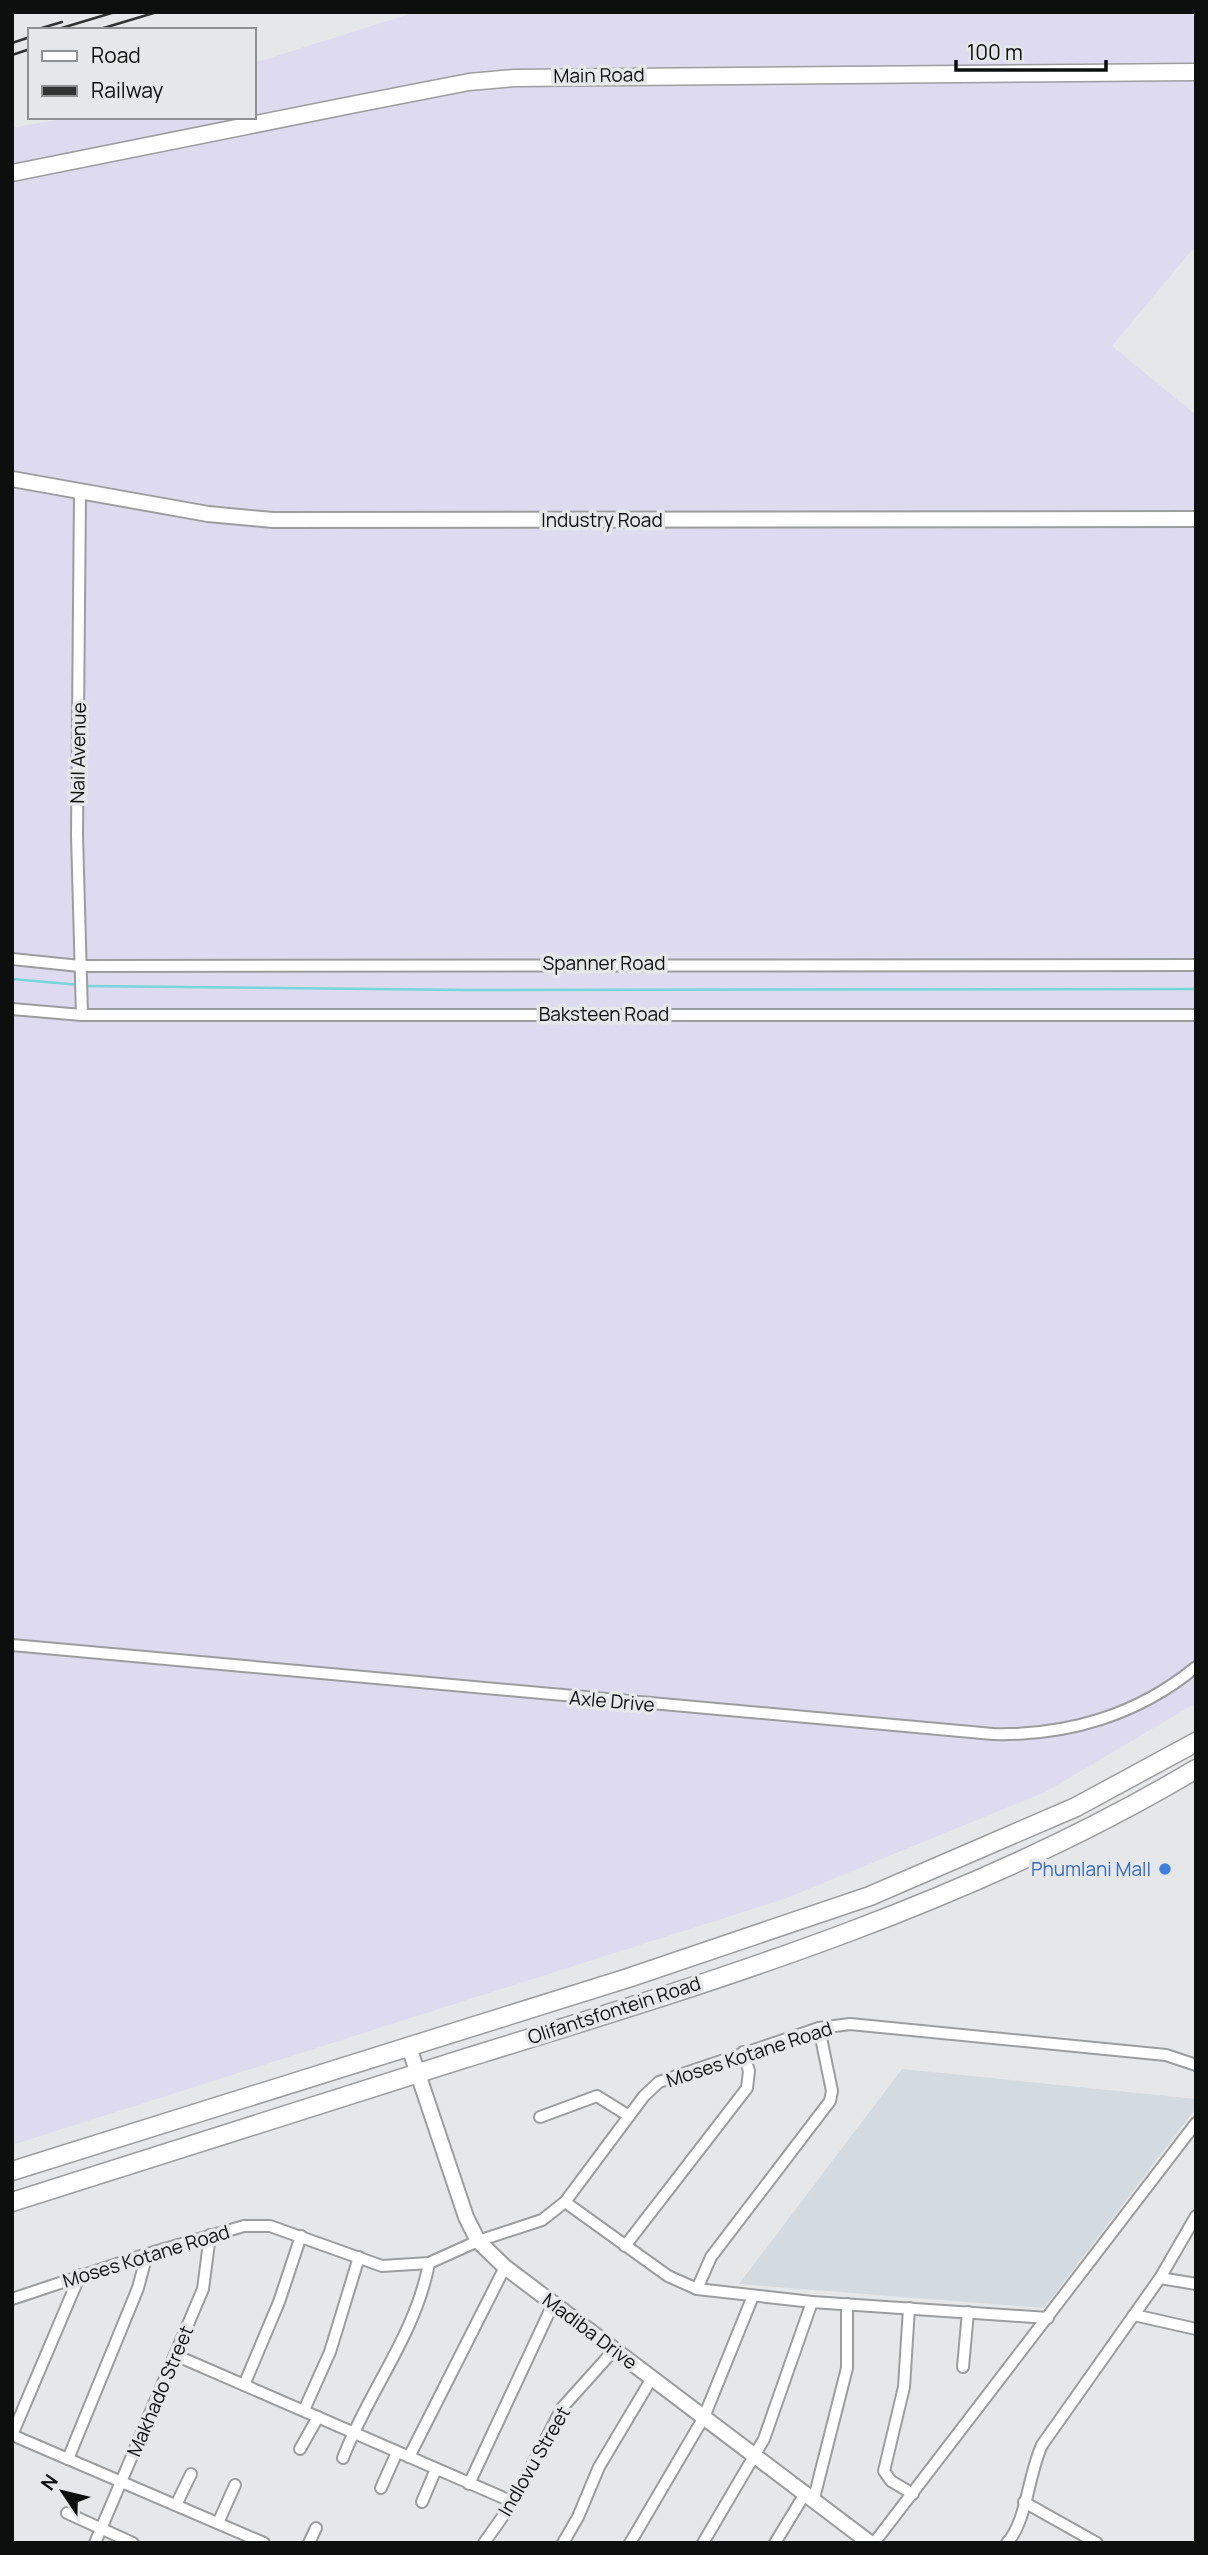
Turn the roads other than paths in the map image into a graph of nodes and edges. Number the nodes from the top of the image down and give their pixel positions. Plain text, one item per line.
1 (1196, 72) edge
2 (12, 173) edge
3 (12, 479) edge
4 (80, 492) junction
5 (1196, 519) edge
6 (12, 959) edge
7 (1196, 965) edge
8 (80, 966) junction
9 (12, 1009) edge
10 (82, 1015) junction
11 (1196, 1015) edge
12 (12, 1645) edge
13 (1196, 1667) edge
14 (1196, 1742) edge
15 (1196, 1769) edge
16 (819, 2028) junction
17 (409, 2047) junction
18 (743, 2052) junction
19 (1196, 2065) edge
20 (419, 2072) junction
21 (629, 2116) junction
22 (540, 2117) dead end
23 (1196, 2123) edge
24 (12, 2171) edge
25 (565, 2202) junction
26 (12, 2203) edge
27 (1196, 2216) edge
28 (210, 2235) junction
29 (301, 2236) junction
30 (478, 2241) junction
31 (625, 2246) junction
32 (147, 2253) junction
33 (359, 2257) junction
34 (429, 2263) junction
35 (505, 2267) junction
36 (80, 2276) junction
37 (1160, 2278) junction
38 (1196, 2284) edge
39 (697, 2289) junction
40 (753, 2296) junction
41 (12, 2299) edge
42 (812, 2302) junction
43 (553, 2304) junction
44 (847, 2304) junction
45 (909, 2308) junction
46 (968, 2312) junction
47 (1134, 2315) junction
48 (1048, 2318) junction
49 (1196, 2329) edge
50 (614, 2350) junction
51 (175, 2355) junction
52 (962, 2367) dead end
53 (652, 2378) junction
54 (244, 2385) junction
55 (304, 2410) junction
56 (318, 2417) junction
57 (704, 2417) junction
58 (353, 2432) junction
59 (12, 2435) edge
60 (300, 2449) dead end
61 (397, 2452) junction
62 (755, 2454) junction
63 (409, 2457) junction
64 (343, 2458) dead end
65 (68, 2459) junction
66 (436, 2469) junction
67 (191, 2474) dead end
68 (121, 2482) junction
69 (469, 2484) junction
70 (235, 2485) dead end
71 (381, 2488) dead end
72 (913, 2494) junction
73 (810, 2495) junction
74 (513, 2501) junction
75 (422, 2502) dead end
76 (1024, 2502) junction
77 (176, 2505) junction
78 (67, 2513) dead end
79 (218, 2523) junction
80 (316, 2528) dead end
81 (101, 2529) junction
82 (245, 2539) edge
83 (1080, 2539) edge
84 (95, 2543) edge
85 (133, 2543) edge
86 (264, 2543) edge
87 (309, 2543) edge
88 (484, 2543) edge
89 (563, 2543) edge
90 (630, 2543) edge
91 (703, 2543) edge
92 (775, 2543) edge
93 (872, 2543) edge
94 (1007, 2543) edge
95 (1097, 2543) edge

1 - 2 main road, Main Road
3 - 4 street, Industry Road
4 - 5 street, Industry Road
4 - 8 street, Nail Avenue
6 - 8 street, Spanner Road
7 - 8 street, Spanner Road
8 - 10 street, Nail Avenue
9 - 10 street, Baksteen Road
10 - 11 street, Baksteen Road
12 - 13 street, Axle Drive
14 - 17 main road, Olifantsfontein Road
15 - 20 main road, Olifantsfontein Road
16 - 18 street, Moses Kotane Road
16 - 19 street, Moses Kotane Road
16 - 39 street
17 - 20 street, Madiba Drive
17 - 24 main road, Olifantsfontein Road
18 - 21 street, Moses Kotane Road
18 - 31 street
20 - 26 main road, Olifantsfontein Road
20 - 30 street, Madiba Drive
21 - 22 street
21 - 25 street, Moses Kotane Road
23 - 48 street
25 - 30 street, Moses Kotane Road
25 - 31 street
27 - 37 street
28 - 29 street, Moses Kotane Road
28 - 32 street, Moses Kotane Road
28 - 51 street, Makhado Street
29 - 33 street, Moses Kotane Road
29 - 54 street
30 - 34 street, Moses Kotane Road
30 - 35 street, Madiba Drive
31 - 39 street
32 - 36 street, Moses Kotane Road
32 - 65 street
33 - 34 street, Moses Kotane Road
33 - 55 street
34 - 58 street
35 - 43 street, Madiba Drive
35 - 63 street
36 - 41 street, Moses Kotane Road
36 - 59 street
37 - 38 street
37 - 47 street
39 - 40 street
40 - 42 street
40 - 57 street
42 - 44 street
42 - 62 street
43 - 50 street, Madiba Drive
43 - 69 street
44 - 45 street
44 - 73 street
45 - 46 street
45 - 72 street
46 - 48 street
46 - 52 street
47 - 49 street
47 - 76 street
48 - 72 street
50 - 53 street, Madiba Drive
50 - 74 street, Indlovu Street
51 - 54 street
51 - 68 street, Makhado Street
53 - 57 street, Madiba Drive
53 - 89 street
54 - 55 street
55 - 56 street
56 - 58 street
56 - 60 street
57 - 62 street, Madiba Drive
57 - 90 street
58 - 61 street
58 - 64 street
59 - 65 street
61 - 63 street
61 - 71 street
62 - 73 street, Madiba Drive
62 - 91 street
63 - 66 street
65 - 68 street
66 - 69 street
66 - 75 street
67 - 77 street
68 - 77 street
68 - 81 street, Makhado Street
69 - 74 street
70 - 79 street
72 - 93 street
73 - 92 street
73 - 93 street, Madiba Drive
74 - 88 street, Indlovu Street
76 - 83 street
76 - 94 street
77 - 79 street
78 - 81 street
79 - 82 street
80 - 87 street
81 - 84 street, Makhado Street
81 - 85 street
82 - 86 street
83 - 95 street

